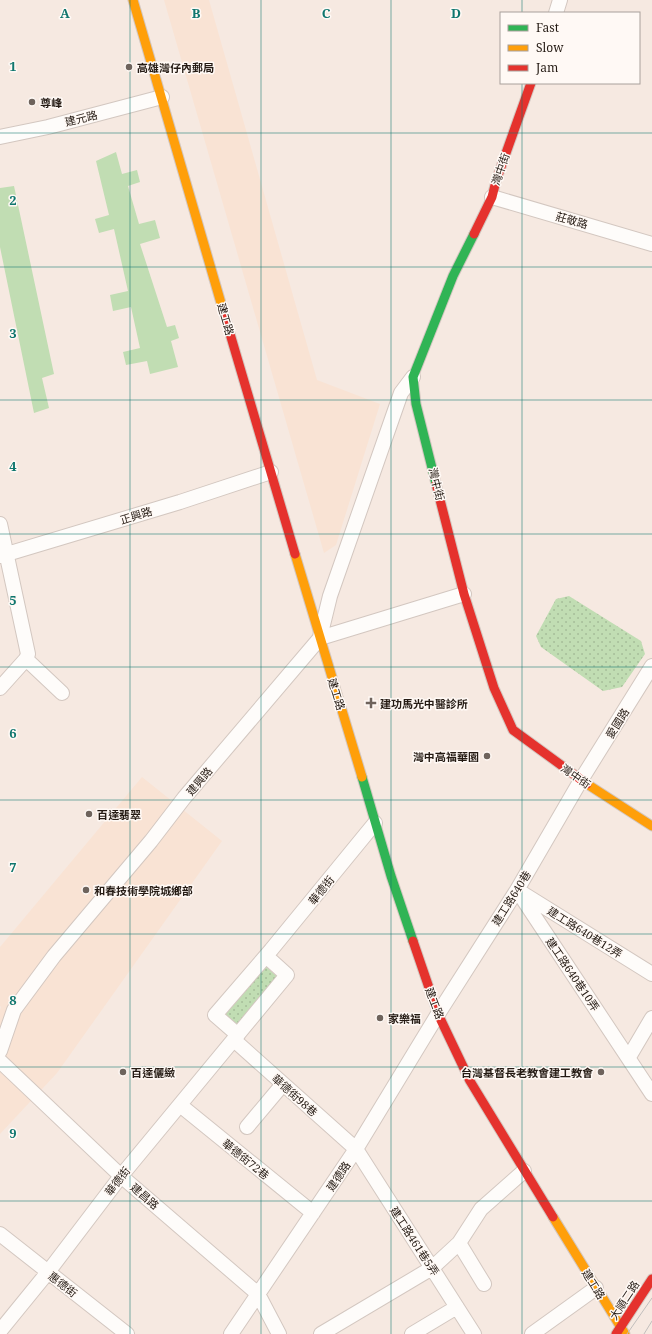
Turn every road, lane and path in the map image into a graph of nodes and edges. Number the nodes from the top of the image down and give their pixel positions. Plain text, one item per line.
1 (133, 0) edge
2 (560, 0) edge
3 (556, 12) edge
4 (531, 84) edge
5 (162, 97) junction
6 (0, 137) edge
7 (492, 197) junction
8 (652, 244) edge
9 (413, 377) junction
10 (271, 472) junction
11 (0, 524) edge
12 (3, 555) edge
13 (464, 594) junction
14 (320, 638) junction
15 (26, 659) junction
16 (652, 666) edge
17 (0, 688) edge
18 (62, 693) dead end
19 (581, 780) junction
20 (375, 823) junction
21 (652, 826) edge
22 (517, 890) junction
23 (266, 956) junction
24 (652, 974) edge
25 (438, 1014) junction
26 (652, 1018) edge
27 (236, 1037) junction
28 (0, 1051) edge
29 (629, 1057) junction
30 (0, 1061) edge
31 (283, 1084) junction
32 (652, 1094) edge
33 (180, 1105) junction
34 (247, 1127) dead end
35 (356, 1149) junction
36 (524, 1171) junction
37 (121, 1176) junction
38 (313, 1213) junction
39 (0, 1234) edge
40 (459, 1243) junction
41 (432, 1268) junction
42 (48, 1272) junction
43 (652, 1279) edge
44 (484, 1284) dead end
45 (596, 1288) junction
46 (258, 1294) junction
47 (457, 1307) junction
48 (0, 1331) edge
49 (621, 1332) edge
50 (127, 1334) edge
51 (231, 1334) edge
52 (279, 1334) edge
53 (321, 1334) edge
54 (412, 1334) edge
55 (474, 1334) edge
56 (532, 1334) edge

1 - 5 street, 建工路
2 - 3 street
4 - 7 street, 灣中街
5 - 6 street, 建元路
5 - 10 street, 建工路
7 - 8 street, 莊敬路
7 - 9 street, 灣中街
9 - 13 street, 灣中街
9 - 14 street, 建工路
10 - 12 street, 正興路
10 - 14 street, 建工路
11 - 12 street
12 - 15 street
13 - 14 street
13 - 19 street, 灣中街
14 - 20 street, 建工路
14 - 28 street, 建興路
15 - 17 street
15 - 18 street
16 - 19 street, 愛國路
19 - 21 street, 灣中街
19 - 22 street, 建工路640巷
20 - 23 street, 華德街
20 - 25 street, 建工路
22 - 24 street, 建工路640巷12弄
22 - 25 street, 建工路640巷
22 - 29 street, 建工路640巷10弄
23 - 27 street, 華德街
23 - 27 street, 華德街
25 - 35 street, 建德路
25 - 36 street, 建工路
26 - 29 street
27 - 31 street, 華德街98巷
27 - 33 street, 華德街
29 - 32 street, 建工路640巷10弄
30 - 37 street, 建昌路
31 - 34 street
31 - 35 street, 華德街98巷
33 - 37 street, 華德街
33 - 38 street, 華德街72巷
35 - 38 street, 建德路
35 - 41 street, 建工路461巷5弄
36 - 40 street
36 - 45 street, 建工路
37 - 42 street, 華德街
37 - 46 street, 建昌路
38 - 46 street, 建德路
39 - 42 street, 惠德街
40 - 41 street
40 - 44 street
41 - 47 street, 建工路461巷5弄
41 - 53 street
42 - 48 street, 華德街
42 - 50 street, 惠德街
43 - 49 street, 大順二路
45 - 49 street, 建工路
45 - 56 street
46 - 51 street, 建德路
46 - 52 street
47 - 54 street
47 - 55 street, 建工路461巷5弄

